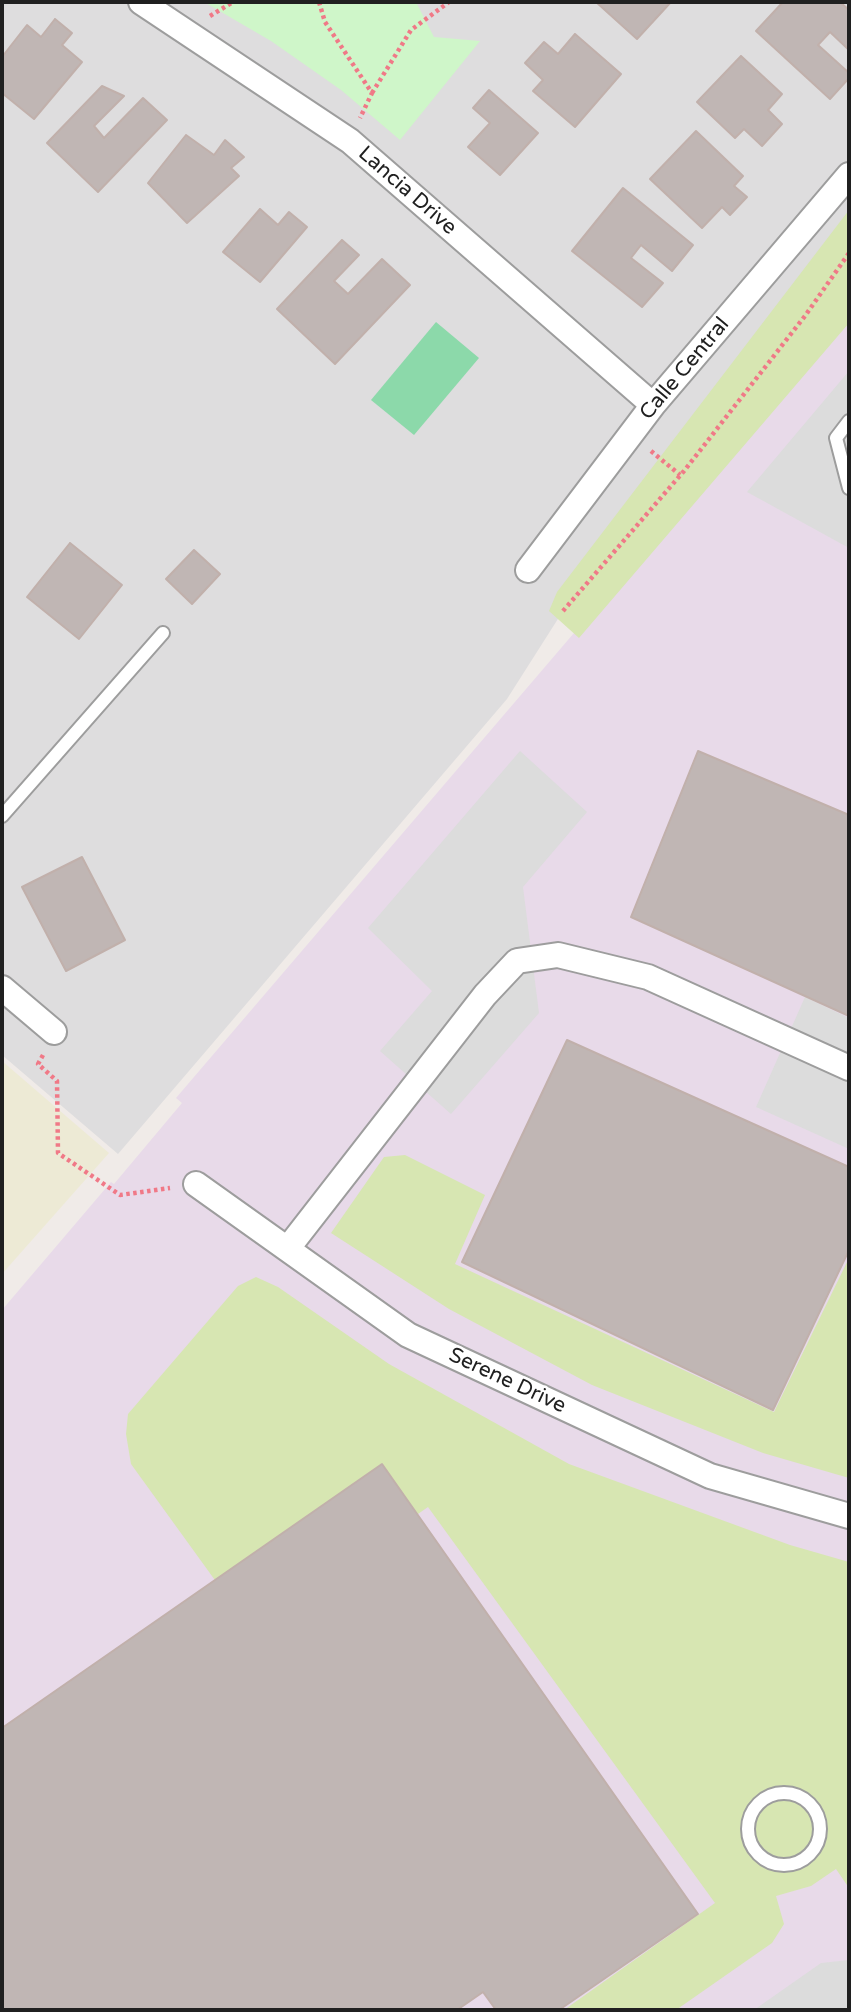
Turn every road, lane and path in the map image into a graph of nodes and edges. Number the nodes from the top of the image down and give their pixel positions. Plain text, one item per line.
1 (141, 2) edge
2 (319, 2) edge
3 (449, 2) edge
4 (372, 93) junction
5 (350, 141) junction
6 (849, 175) edge
7 (849, 253) edge
8 (653, 405) junction
9 (849, 422) edge
10 (631, 435) junction
11 (680, 475) junction
12 (849, 488) edge
13 (528, 570) dead end
14 (563, 611) dead end
15 (163, 633) dead end
16 (2, 816) edge
17 (2, 988) edge
18 (54, 1032) joint
19 (849, 1068) edge
20 (196, 1184) joint
21 (288, 1248) junction
22 (849, 1516) edge
23 (747, 1832) joint

1 - 5 street, Lancia Drive
2 - 4 path
3 - 4 path
4 - 5 path
5 - 8 street, Lancia Drive
6 - 8 street, Calle Central
7 - 11 path
8 - 10 street, Calle Central
9 - 12 lane
10 - 11 path
10 - 13 street, Calle Central
11 - 14 path
15 - 16 lane
17 - 18 street
18 - 20 path
19 - 21 street
20 - 21 street, Serene Drive
21 - 22 street, Serene Drive
23 - 23 lane

